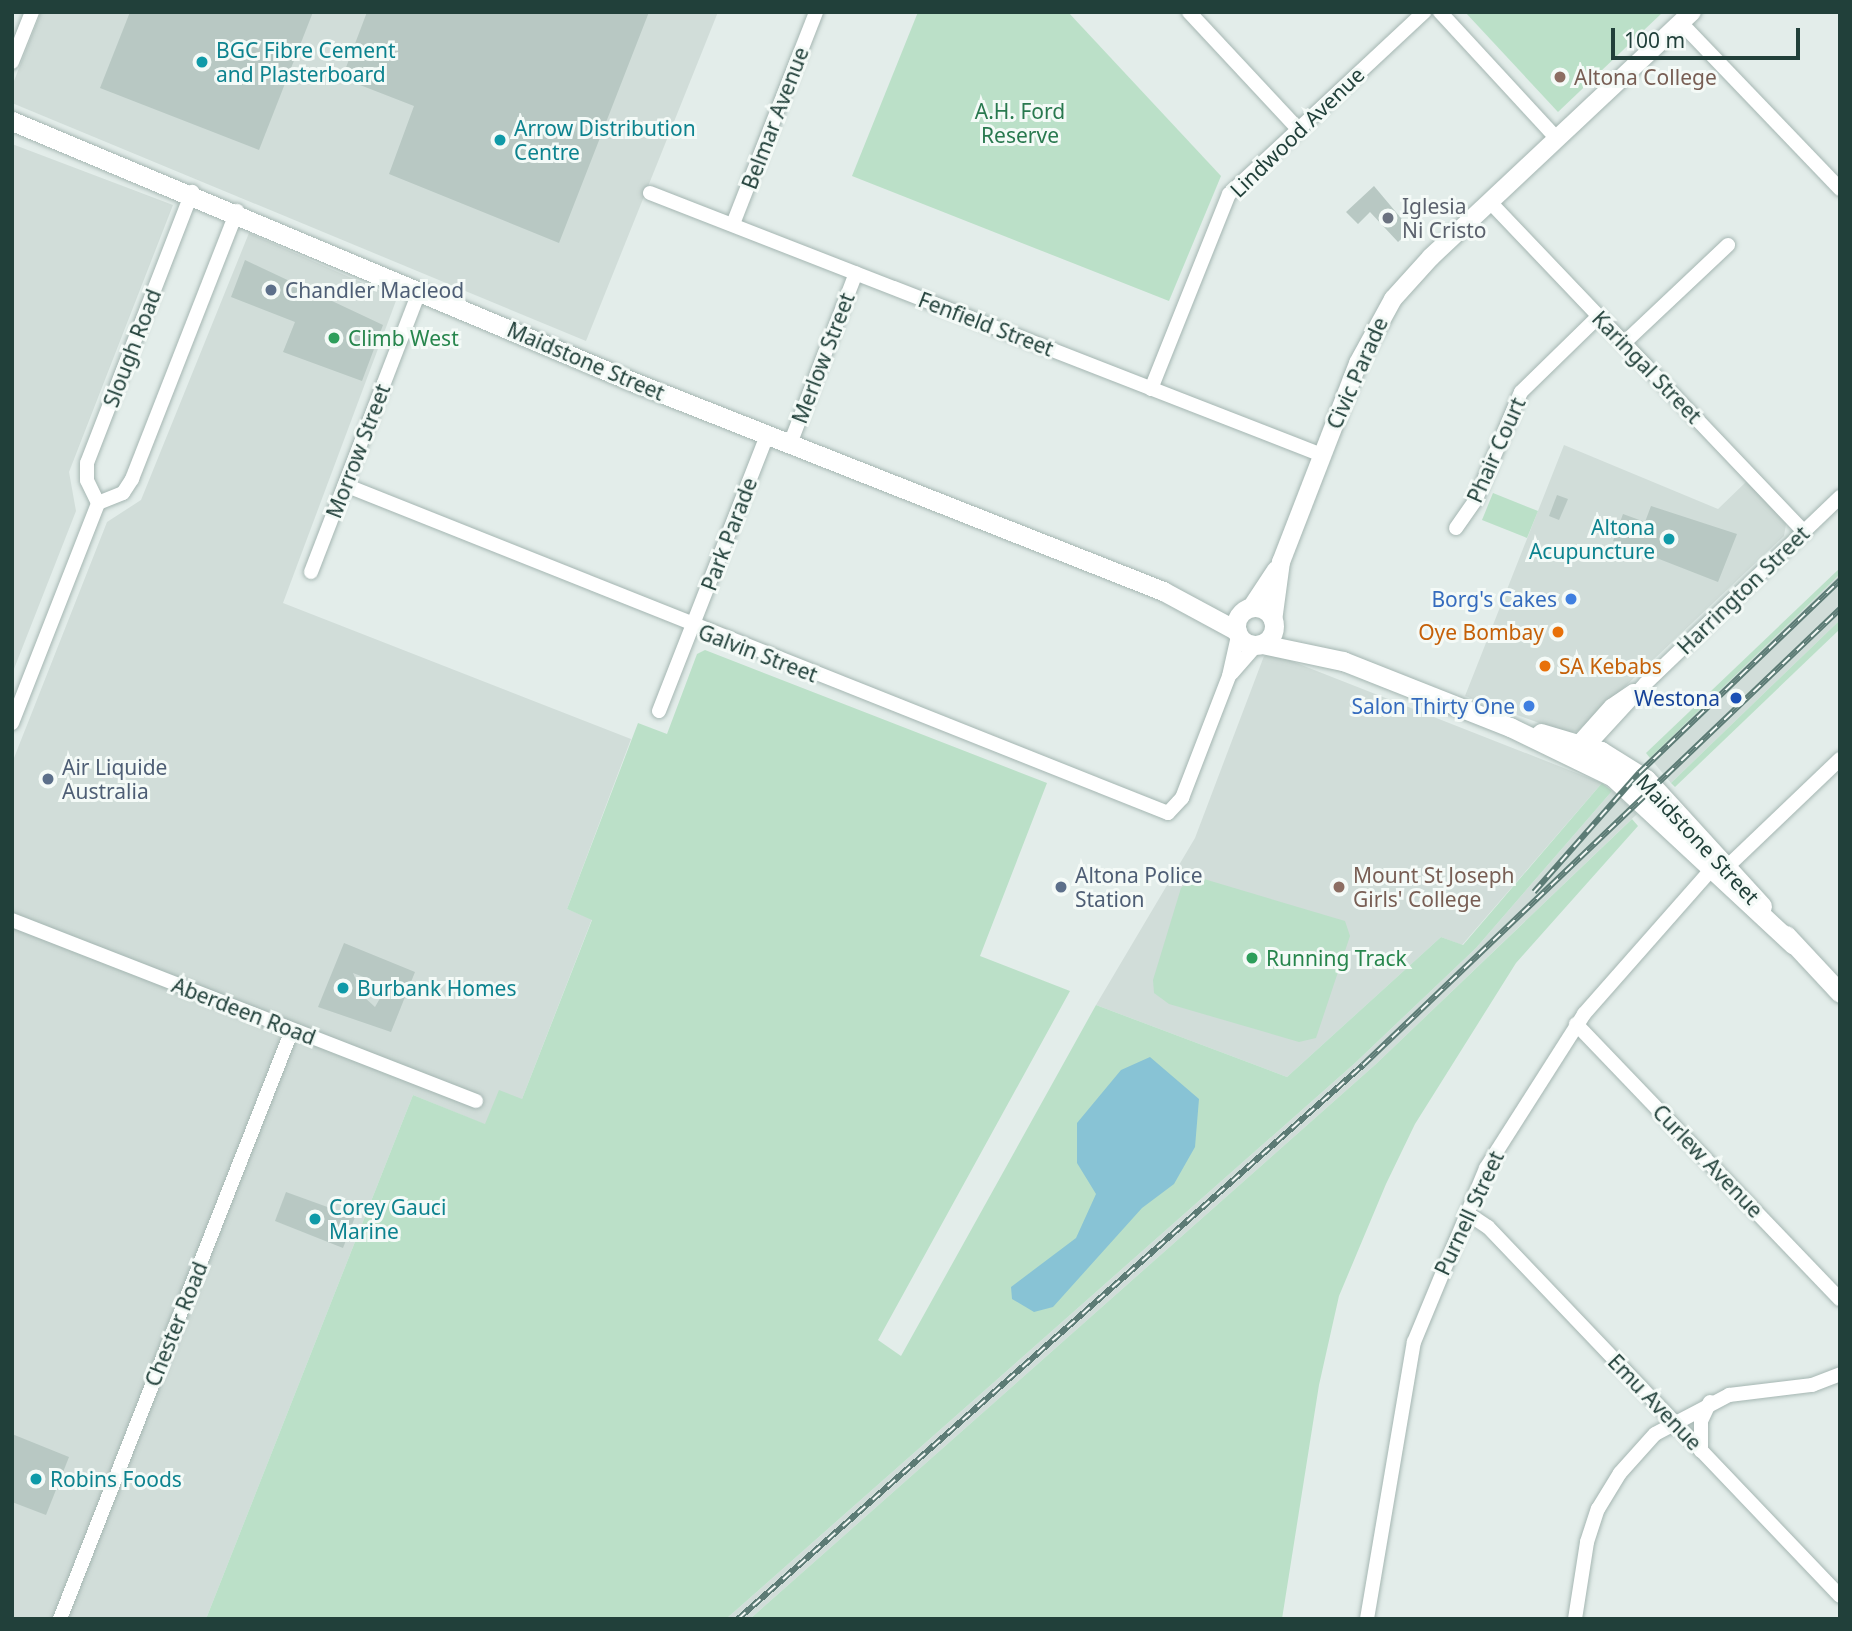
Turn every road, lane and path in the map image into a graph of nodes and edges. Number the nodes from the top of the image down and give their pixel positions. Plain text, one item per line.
1 (32, 12) edge
2 (816, 12) edge
3 (1189, 12) edge
4 (1423, 12) edge
5 (1440, 12) edge
6 (1686, 18) edge
7 (12, 62) edge
8 (12, 121) edge
9 (1298, 130) junction
10 (1557, 139) junction
11 (1840, 189) edge
12 (192, 192) junction
13 (650, 193) dead end
14 (1490, 202) junction
15 (237, 211) junction
16 (733, 224) junction
17 (1728, 245) dead end
18 (856, 272) junction
19 (420, 290) junction
20 (1599, 316) junction
21 (1624, 343) junction
22 (1151, 389) junction
23 (768, 436) junction
24 (789, 444) junction
25 (1322, 455) junction
26 (345, 485) junction
27 (1840, 497) edge
28 (98, 503) junction
29 (1456, 528) dead end
30 (1804, 532) junction
31 (1281, 562) junction
32 (311, 572) dead end
33 (1163, 592) junction
34 (1249, 609) junction
35 (1273, 623) junction
36 (692, 627) junction
37 (1237, 634) junction
38 (1259, 644) junction
39 (1343, 662) junction
40 (1229, 676) junction
41 (659, 711) dead end
42 (12, 723) edge
43 (1580, 749) junction
44 (1840, 759) edge
45 (1719, 868) junction
46 (12, 920) edge
47 (1840, 993) edge
48 (1576, 1024) junction
49 (292, 1030) junction
50 (476, 1101) dead end
51 (1467, 1213) junction
52 (1840, 1299) edge
53 (1840, 1374) edge
54 (1710, 1402) junction
55 (1673, 1421) junction
56 (1701, 1451) junction
57 (1840, 1596) edge
58 (60, 1619) edge
59 (1367, 1619) edge
60 (1575, 1619) edge

1 - 7 street
2 - 16 street, Belmar Avenue
3 - 9 street
4 - 9 street, Lindwood Avenue
5 - 10 street
6 - 10 street, Civic Parade
6 - 11 street
8 - 12 main road, Maidstone Street
9 - 22 street, Lindwood Avenue
10 - 14 street, Civic Parade
12 - 15 main road, Maidstone Street
12 - 28 street, Slough Road
13 - 16 street, Fenfield Street
14 - 20 street, Karingal Street
14 - 25 street, Civic Parade
15 - 19 main road, Maidstone Street
15 - 28 street
16 - 18 street, Fenfield Street
17 - 21 street
18 - 22 street, Fenfield Street
18 - 24 street, Merlow Street
19 - 23 main road, Maidstone Street
19 - 26 street, Morrow Street
20 - 21 street, Karingal Street
20 - 29 street, Phair Court
21 - 30 street, Karingal Street
22 - 25 street, Fenfield Street
23 - 24 main road, Maidstone Street
23 - 36 street, Park Parade
24 - 33 main road, Maidstone Street
25 - 31 street, Civic Parade
26 - 32 street, Morrow Street
26 - 36 street, Galvin Street
27 - 30 street, Harrington Street
28 - 42 street
30 - 43 street, Harrington Street
31 - 34 street, Civic Parade
31 - 35 street, Civic Parade
33 - 34 main road, Maidstone Street
33 - 37 main road, Maidstone Street
34 - 35 main road
34 - 37 main road
35 - 38 main road
35 - 39 main road, Maidstone Street
36 - 40 street, Galvin Street
36 - 41 street, Park Parade
37 - 38 main road
37 - 40 street
38 - 39 main road, Maidstone Street
38 - 40 street
39 - 43 main road, Maidstone Street
43 - 45 main road, Maidstone Street
44 - 45 street, Purnell Street
45 - 47 main road, Maidstone Street
45 - 48 street, Purnell Street
46 - 49 street, Aberdeen Road
48 - 51 street, Purnell Street
48 - 52 street, Curlew Avenue
49 - 50 street, Aberdeen Road
49 - 58 street, Chester Road
51 - 55 street, Emu Avenue
51 - 59 street, Purnell Street
53 - 54 street
54 - 55 street
54 - 56 street
55 - 56 street, Emu Avenue
55 - 60 street
56 - 57 street, Emu Avenue

